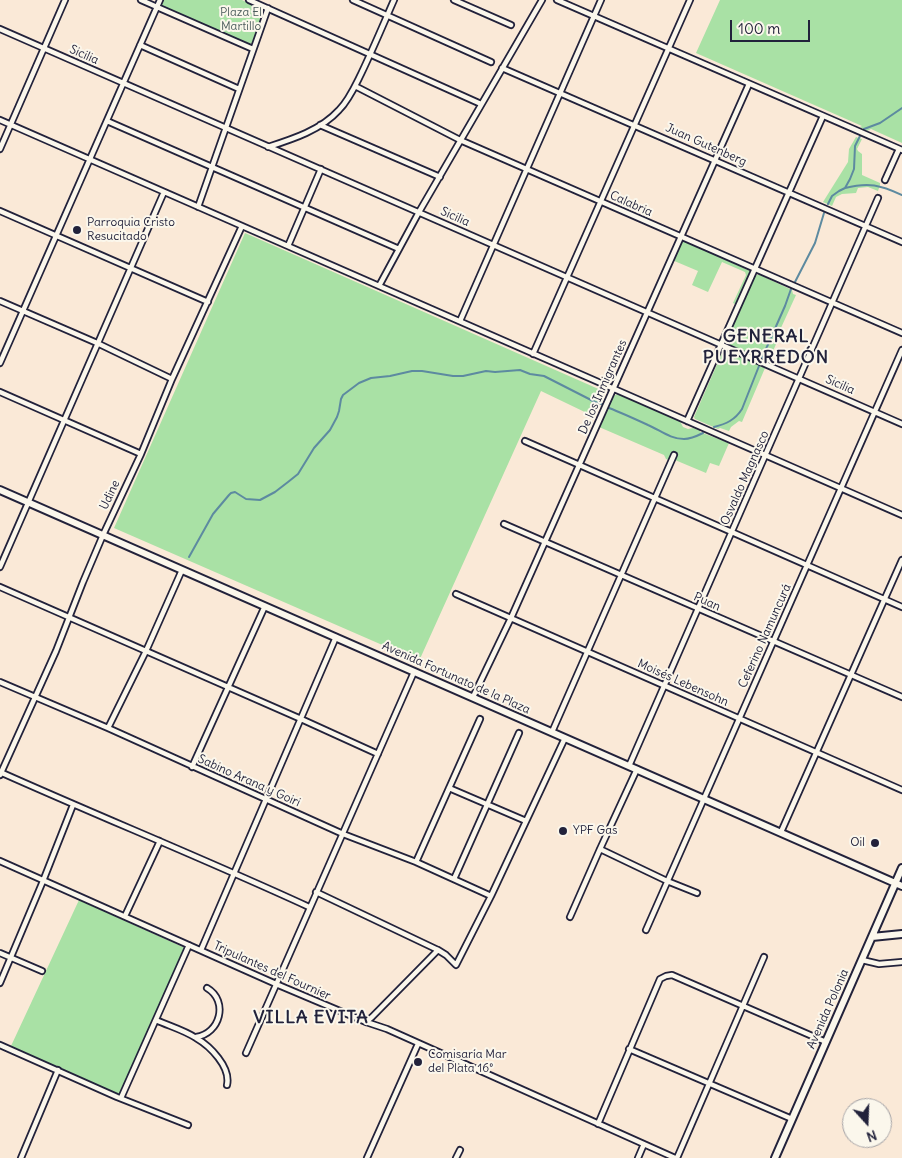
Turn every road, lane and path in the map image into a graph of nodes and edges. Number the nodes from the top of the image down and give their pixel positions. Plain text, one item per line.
1 (65, 0) edge
2 (141, 0) edge
3 (160, 0) edge
4 (249, 0) edge
5 (266, 0) edge
6 (353, 0) edge
7 (394, 0) edge
8 (454, 0) edge
9 (542, 0) edge
10 (557, 0) edge
11 (601, 0) edge
12 (690, 0) edge
13 (157, 7) junction
14 (266, 8) junction
15 (388, 15) junction
16 (594, 16) junction
17 (510, 25) dead end
18 (0, 29) edge
19 (140, 45) junction
20 (44, 48) junction
21 (668, 48) junction
22 (253, 49) junction
23 (370, 54) junction
24 (491, 62) dead end
25 (502, 68) junction
26 (124, 83) junction
27 (749, 84) junction
28 (355, 86) junction
29 (239, 89) junction
30 (560, 92) junction
31 (482, 104) junction
32 (823, 116) junction
33 (0, 120) edge
34 (107, 121) junction
35 (11, 125) junction
36 (320, 125) junction
37 (635, 125) junction
38 (226, 128) junction
39 (460, 140) junction
40 (268, 146) junction
41 (0, 148) edge
42 (901, 150) edge
43 (90, 159) junction
44 (715, 160) junction
45 (212, 167) junction
46 (320, 169) junction
47 (527, 170) junction
48 (440, 177) junction
49 (885, 180) dead end
50 (164, 192) junction
51 (788, 192) junction
52 (878, 198) dead end
53 (600, 202) junction
54 (198, 207) junction
55 (304, 208) junction
56 (0, 211) edge
57 (419, 212) junction
58 (242, 226) junction
59 (866, 226) junction
60 (56, 235) junction
61 (680, 236) junction
62 (902, 242) edge
63 (494, 245) junction
64 (288, 246) junction
65 (399, 250) junction
66 (130, 268) junction
67 (754, 269) junction
68 (567, 277) junction
69 (380, 286) junction
70 (0, 301) edge
71 (208, 302) junction
72 (832, 303) junction
73 (23, 311) junction
74 (647, 312) junction
75 (460, 322) junction
76 (902, 333) edge
77 (98, 343) junction
78 (721, 344) junction
79 (902, 350) edge
80 (533, 354) junction
81 (0, 363) edge
82 (799, 378) junction
83 (172, 379) junction
84 (613, 388) junction
85 (0, 392) edge
86 (875, 412) junction
87 (64, 420) junction
88 (686, 421) junction
89 (902, 424) edge
90 (526, 441) dead end
91 (141, 454) junction
92 (674, 455) dead end
93 (765, 455) junction
94 (579, 465) junction
95 (841, 488) junction
96 (0, 490) edge
97 (655, 499) junction
98 (28, 502) junction
99 (902, 515) edge
100 (504, 524) dead end
101 (732, 532) junction
102 (103, 535) junction
103 (545, 542) junction
104 (902, 560) edge
105 (0, 566) edge
106 (807, 566) junction
107 (182, 570) junction
108 (622, 575) junction
109 (0, 588) edge
110 (456, 594) dead end
111 (884, 599) junction
112 (264, 606) junction
113 (902, 607) edge
114 (698, 608) junction
115 (69, 618) junction
116 (511, 618) junction
117 (336, 637) junction
118 (774, 642) junction
119 (146, 651) junction
120 (588, 652) junction
121 (414, 672) junction
122 (851, 676) junction
123 (0, 682) edge
124 (664, 686) junction
125 (228, 687) junction
126 (35, 697) junction
127 (902, 697) edge
128 (473, 698) junction
129 (301, 719) junction
130 (480, 719) dead end
131 (740, 719) junction
132 (108, 728) junction
133 (552, 732) junction
134 (519, 733) dead end
135 (564, 738) junction
136 (816, 753) junction
137 (378, 754) junction
138 (629, 766) junction
139 (192, 767) junction
140 (637, 769) junction
141 (0, 773) edge
142 (449, 788) junction
143 (902, 790) edge
144 (266, 799) junction
145 (705, 799) junction
146 (73, 805) junction
147 (488, 805) junction
148 (526, 821) junction
149 (781, 832) junction
150 (343, 834) junction
151 (160, 841) junction
152 (600, 849) junction
153 (0, 861) edge
154 (416, 862) junction
155 (902, 868) edge
156 (234, 873) junction
157 (454, 879) junction
158 (44, 881) junction
159 (667, 881) junction
160 (899, 885) edge
161 (316, 892) junction
162 (697, 893) dead end
163 (491, 896) junction
164 (309, 907) junction
165 (125, 916) junction
166 (570, 917) dead end
167 (646, 930) dead end
168 (902, 934) edge
169 (872, 937) junction
170 (189, 945) junction
171 (201, 950) junction
172 (438, 950) junction
173 (0, 953) edge
174 (764, 957) dead end
175 (11, 958) junction
176 (862, 960) junction
177 (902, 962) edge
178 (42, 971) dead end
179 (0, 983) edge
180 (276, 984) junction
181 (207, 988) dead end
182 (743, 1006) junction
183 (156, 1020) junction
184 (366, 1022) junction
185 (196, 1037) junction
186 (826, 1042) junction
187 (418, 1044) junction
188 (0, 1045) edge
189 (629, 1049) junction
190 (246, 1053) dead end
191 (58, 1070) junction
192 (709, 1083) junction
193 (227, 1085) dead end
194 (121, 1098) junction
195 (792, 1119) junction
196 (598, 1124) junction
197 (188, 1125) dead end
198 (644, 1144) junction
199 (460, 1150) dead end
200 (21, 1158) edge
201 (367, 1158) edge
202 (456, 1158) edge
203 (638, 1158) edge
204 (676, 1158) edge
205 (775, 1158) edge

1 - 20 street
2 - 13 street
3 - 13 street
4 - 14 street
5 - 14 street
6 - 15 street
7 - 15 street
8 - 17 street
9 - 25 street
10 - 16 street
11 - 16 street
12 - 21 street
13 - 19 street
13 - 22 street
14 - 22 street
14 - 23 street
15 - 23 street
15 - 24 street
16 - 21 street
16 - 30 street
18 - 20 street, Sicilia
19 - 26 street
19 - 29 street
20 - 26 street, Sicilia
20 - 35 street
21 - 27 street
21 - 37 street
22 - 29 street
23 - 28 street
23 - 31 street
25 - 30 street, Juan Gutenberg
25 - 31 street
26 - 34 street
26 - 38 street, Sicilia
27 - 32 street
27 - 44 street, De los Inmigrantes
28 - 36 street
28 - 39 street, Calabria
29 - 38 street
30 - 37 street, Juan Gutenberg
30 - 47 street
31 - 39 street
32 - 42 street
32 - 51 street
33 - 35 street
34 - 43 street
34 - 45 street
35 - 41 street
35 - 43 street
36 - 40 street
36 - 48 street
37 - 44 street, Juan Gutenberg
37 - 53 street
38 - 40 street, Sicilia
38 - 45 street
39 - 47 street, Calabria
39 - 48 street
40 - 46 street, Sicilia
42 - 49 street
43 - 50 street
43 - 60 street
44 - 51 street, Juan Gutenberg
44 - 61 street, De los Inmigrantes
45 - 54 street
45 - 55 street
46 - 55 street
46 - 57 street, Sicilia
47 - 53 street, Calabria
47 - 63 street
48 - 57 street
50 - 54 street
50 - 66 street
51 - 59 street, Juan Gutenberg
51 - 67 street
52 - 59 street, Osvaldo Magnasco
53 - 61 street, Calabria
53 - 68 street
54 - 58 street
55 - 64 street
55 - 65 street
56 - 60 street
57 - 63 street, Sicilia
57 - 65 street
58 - 64 street
58 - 71 street, Udine
59 - 62 street, Juan Gutenberg
59 - 72 street, Osvaldo Magnasco
60 - 66 street
60 - 73 street
61 - 67 street, Calabria
61 - 74 street, De los Inmigrantes
63 - 68 street, Sicilia
63 - 75 street
64 - 69 street
65 - 69 street
66 - 71 street
66 - 77 street
67 - 72 street, Calabria
67 - 78 street
68 - 74 street, Sicilia
68 - 80 street
69 - 75 street
70 - 73 street
71 - 83 street, Udine
72 - 76 street, Calabria
72 - 82 street, Osvaldo Magnasco
73 - 77 street
73 - 81 street
74 - 78 street, Sicilia
74 - 84 street, De los Inmigrantes
75 - 80 street
77 - 83 street
77 - 87 street
78 - 82 street, Sicilia
78 - 88 street
79 - 86 street, Ceferino Namuncurá
80 - 84 street
82 - 86 street, Sicilia
82 - 93 street, Osvaldo Magnasco
83 - 91 street, Udine
84 - 88 street
84 - 94 street, De los Inmigrantes
85 - 87 street
86 - 89 street, Sicilia
86 - 95 street, Ceferino Namuncurá
87 - 91 street
87 - 98 street
88 - 93 street
90 - 94 street
91 - 102 street, Udine
92 - 97 street
93 - 95 street
93 - 101 street, Osvaldo Magnasco
94 - 97 street
94 - 103 street, De los Inmigrantes
95 - 99 street
95 - 106 street, Ceferino Namuncurá
96 - 98 main road, Avenida Fortunato de la Plaza
97 - 101 street
97 - 108 street
98 - 102 main road, Avenida Fortunato de la Plaza
98 - 105 street
100 - 103 street, Puan
101 - 106 street
101 - 114 street, Osvaldo Magnasco
102 - 107 main road, Avenida Fortunato de la Plaza
102 - 115 street, Udine
103 - 108 street, Puan
103 - 116 street, De los Inmigrantes
104 - 111 street
106 - 111 street
106 - 118 street, Ceferino Namuncurá
107 - 112 main road, Avenida Fortunato de la Plaza
107 - 119 street
108 - 114 street, Puan
108 - 120 street
109 - 115 street
110 - 116 street, Moisés Lebensohn
111 - 113 street
111 - 122 street
112 - 117 main road, Avenida Fortunato de la Plaza
112 - 125 street
114 - 118 street, Puan
114 - 124 street, Osvaldo Magnasco
115 - 119 street
115 - 126 street, Udine
116 - 120 street, Moisés Lebensohn
116 - 128 street, De los Inmigrantes
117 - 121 main road, Avenida Fortunato de la Plaza
117 - 129 street
118 - 122 street, Puan
118 - 131 street, Ceferino Namuncurá
119 - 125 street
119 - 132 street
120 - 124 street, Moisés Lebensohn
120 - 133 street
121 - 128 main road, Avenida Fortunato de la Plaza
121 - 137 street
122 - 127 street, Puan
122 - 136 street
123 - 126 street, Sabino Arana y Goiri
124 - 131 street, Moisés Lebensohn
124 - 138 street, Osvaldo Magnasco
125 - 129 street
125 - 139 street
126 - 132 street, Sabino Arana y Goiri
126 - 141 street, Udine
128 - 133 main road, Avenida Fortunato de la Plaza
129 - 137 street
129 - 144 street
130 - 142 street
131 - 136 street, Moisés Lebensohn
131 - 145 street, Ceferino Namuncurá
132 - 139 street, Sabino Arana y Goiri
133 - 135 main road, Avenida Fortunato de la Plaza
134 - 147 street
135 - 138 main road, Avenida Fortunato de la Plaza
135 - 148 street
136 - 143 street, Moisés Lebensohn
136 - 149 street
137 - 150 street
138 - 140 main road, Avenida Fortunato de la Plaza
139 - 144 street, Sabino Arana y Goiri
140 - 145 main road, Avenida Fortunato de la Plaza
140 - 152 street
141 - 146 street
142 - 147 street
142 - 154 street
144 - 150 street, Sabino Arana y Goiri
144 - 156 street
145 - 149 main road, Avenida Fortunato de la Plaza
145 - 159 street, Ceferino Namuncurá
146 - 151 street
146 - 158 street
147 - 148 street
147 - 157 street
148 - 163 street
149 - 160 main road, Avenida Fortunato de la Plaza
150 - 154 street, Sabino Arana y Goiri
150 - 161 street
151 - 156 street
151 - 165 street
152 - 159 street
152 - 166 street
153 - 158 street, Tripulantes del Fournier
154 - 157 street, Sabino Arana y Goiri
155 - 160 main road, Avenida Polonia
156 - 164 street
156 - 171 street
157 - 163 street, Sabino Arana y Goiri
158 - 165 street, Tripulantes del Fournier
158 - 175 street
159 - 162 street
159 - 167 street, Ceferino Namuncurá
160 - 169 main road, Avenida Polonia
161 - 164 street
161 - 172 street
163 - 172 street
164 - 180 street
165 - 170 street, Tripulantes del Fournier
168 - 169 main road
169 - 176 main road, Avenida Polonia
170 - 171 street, Tripulantes del Fournier
170 - 183 street
171 - 180 street, Tripulantes del Fournier
172 - 184 street
173 - 175 street
174 - 182 street
175 - 178 street
175 - 179 street
176 - 177 street
176 - 186 main road, Avenida Polonia
180 - 184 street, Tripulantes del Fournier
180 - 190 street
181 - 185 street
182 - 186 street
182 - 189 street
182 - 192 street
183 - 185 street
183 - 194 street
184 - 187 street, Tripulantes del Fournier
185 - 193 street
186 - 195 main road, Avenida Polonia
187 - 196 street, Tripulantes del Fournier
187 - 201 street
188 - 191 street
189 - 192 street
189 - 196 street
191 - 194 street
191 - 200 street
192 - 195 street
192 - 204 street
194 - 197 street
195 - 205 main road, Avenida Polonia
196 - 198 street, Tripulantes del Fournier
198 - 203 street
198 - 204 street, Tripulantes del Fournier
199 - 202 street

